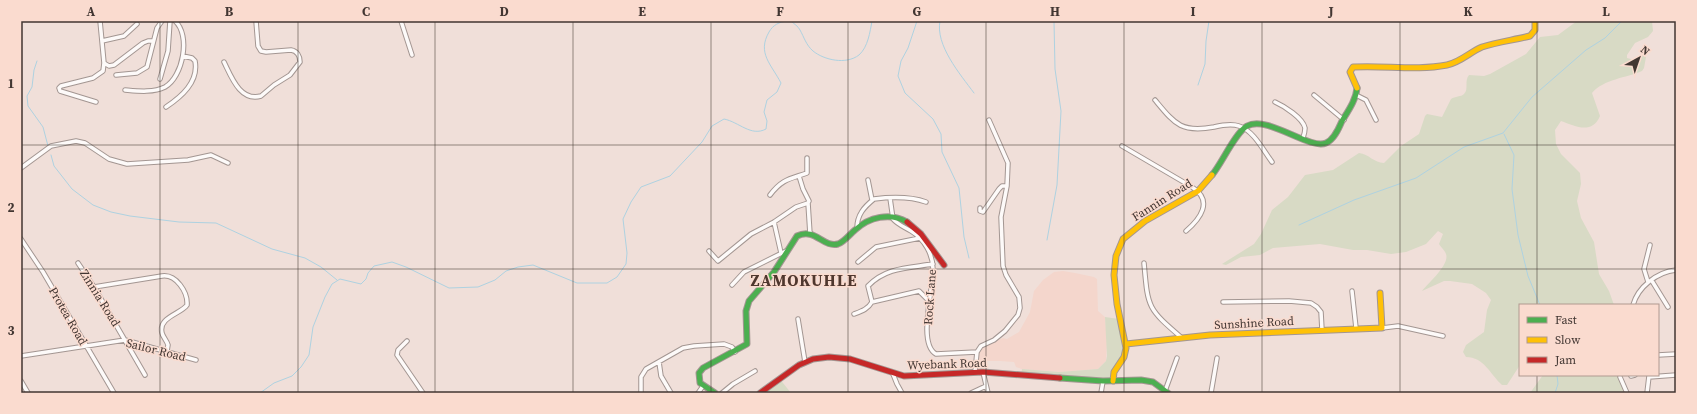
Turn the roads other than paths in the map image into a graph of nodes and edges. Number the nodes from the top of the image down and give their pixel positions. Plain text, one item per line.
1 (100, 21) edge
2 (162, 21) edge
3 (170, 21) edge
4 (175, 21) edge
5 (256, 21) edge
6 (401, 21) edge
7 (1535, 21) edge
8 (137, 24) dead end
9 (102, 41) junction
10 (153, 42) junction
11 (412, 55) dead end
12 (184, 56) junction
13 (224, 62) dead end
14 (104, 63) junction
15 (116, 75) dead end
16 (160, 79) dead end
17 (125, 90) dead end
18 (1314, 95) dead end
19 (1356, 95) junction
20 (1155, 100) dead end
21 (96, 102) dead end
22 (1275, 102) dead end
23 (166, 107) dead end
24 (989, 120) dead end
25 (1344, 120) junction
26 (1376, 120) dead end
27 (1244, 129) junction
28 (1303, 138) junction
29 (1122, 146) dead end
30 (807, 158) dead end
31 (228, 162) dead end
32 (1272, 162) dead end
33 (21, 168) edge
34 (799, 176) junction
35 (868, 180) dead end
36 (1007, 186) junction
37 (1198, 191) junction
38 (770, 195) dead end
39 (890, 198) junction
40 (872, 200) junction
41 (808, 202) junction
42 (926, 202) dead end
43 (980, 208) dead end
44 (893, 218) junction
45 (774, 222) junction
46 (857, 228) junction
47 (1186, 231) dead end
48 (810, 234) junction
49 (920, 238) junction
50 (21, 239) edge
51 (1650, 245) dead end
52 (789, 249) junction
53 (709, 250) dead end
54 (781, 253) junction
55 (858, 262) dead end
56 (1144, 263) dead end
57 (78, 264) dead end
58 (933, 264) junction
59 (944, 265) dead end
60 (1676, 270) edge
61 (1650, 282) junction
62 (732, 285) dead end
63 (94, 287) junction
64 (1352, 291) dead end
65 (1380, 293) dead end
66 (928, 300) junction
67 (872, 302) junction
68 (1223, 302) dead end
69 (1633, 304) edge
70 (1668, 307) dead end
71 (854, 314) dead end
72 (798, 319) dead end
73 (1381, 326) junction
74 (1356, 328) junction
75 (1322, 330) junction
76 (1443, 336) dead end
77 (1182, 338) junction
78 (125, 340) junction
79 (407, 341) dead end
80 (1126, 344) junction
81 (86, 346) junction
82 (167, 352) junction
83 (735, 352) junction
84 (977, 352) junction
85 (1676, 354) edge
86 (1659, 355) edge
87 (21, 356) edge
88 (1177, 358) dead end
89 (1217, 358) dead end
90 (196, 360) dead end
91 (659, 362) junction
92 (805, 362) junction
93 (755, 371) dead end
94 (975, 372) junction
95 (983, 372) junction
96 (893, 374) junction
97 (145, 375) dead end
98 (1676, 375) edge
99 (1649, 376) edge
100 (1659, 376) edge
101 (1620, 377) dead end
102 (21, 381) edge
103 (1103, 381) junction
104 (1113, 381) junction
105 (703, 386) junction
106 (986, 386) junction
107 (1167, 392) edge
108 (28, 393) edge
109 (114, 393) edge
110 (423, 393) edge
111 (641, 393) edge
112 (671, 393) edge
113 (698, 393) edge
114 (715, 393) edge
115 (722, 393) edge
116 (760, 393) edge
117 (902, 393) edge
118 (971, 393) edge
119 (988, 393) edge
120 (1101, 393) edge
121 (1211, 393) edge
122 (1627, 393) edge
123 (1648, 393) edge

1 - 9 street
2 - 10 street
3 - 16 street
4 - 12 street
5 - 13 street
6 - 11 street
7 - 19 street
8 - 9 street
9 - 14 street
10 - 14 street
10 - 15 street
12 - 17 street
12 - 23 street
14 - 21 street
18 - 25 street
19 - 25 street
19 - 26 street
20 - 27 street
22 - 28 street
24 - 36 street
25 - 28 street
27 - 28 street
27 - 32 street
27 - 37 street, Fannin Road
29 - 37 street
30 - 34 street
31 - 33 street
34 - 38 street
34 - 41 street
35 - 40 street
36 - 43 street
36 - 84 street
37 - 47 street
37 - 80 street, Fannin Road
39 - 40 street
39 - 42 street
39 - 44 street
40 - 46 street
41 - 45 street
41 - 48 street
44 - 46 street
44 - 49 street, Rock Lane
44 - 59 street
45 - 53 street
45 - 54 street
46 - 48 street
48 - 52 street
49 - 55 street
49 - 58 street, Rock Lane
50 - 81 street, Protea Road
51 - 61 street
52 - 54 street
52 - 83 street
54 - 62 street
56 - 77 street
57 - 63 street, Zinnia Road
58 - 66 street, Rock Lane
58 - 67 street
60 - 61 street
61 - 69 street
61 - 70 street
63 - 78 street, Zinnia Road
63 - 82 street
64 - 74 street
65 - 73 street
66 - 67 street
66 - 84 street, Rock Lane
67 - 71 street
68 - 75 street
72 - 92 street
73 - 74 street, Sunshine Road
73 - 76 street
74 - 75 street, Sunshine Road
75 - 77 street, Sunshine Road
77 - 80 street, Sunshine Road
78 - 81 street, Sailor Road
78 - 82 street, Sailor Road
78 - 97 street, Zinnia Road
79 - 110 street
80 - 104 street, Fannin Road
81 - 87 street, Sailor Road
81 - 109 street, Protea Road
82 - 90 street, Sailor Road
83 - 91 street
83 - 105 street
84 - 94 street
85 - 86 street
88 - 107 street
89 - 121 street
91 - 111 street
91 - 112 street
92 - 96 street, Wyebank Road
92 - 116 street, Wyebank Road
93 - 115 street
94 - 95 street, Wyebank Road
94 - 96 street, Wyebank Road
95 - 103 street, Wyebank Road
95 - 106 street
96 - 117 street
98 - 100 street
99 - 123 street
101 - 122 street
102 - 108 street
103 - 104 street, Wyebank Road
103 - 120 street
104 - 107 street, Wyebank Road
105 - 113 street
105 - 114 street
106 - 118 street
106 - 119 street

